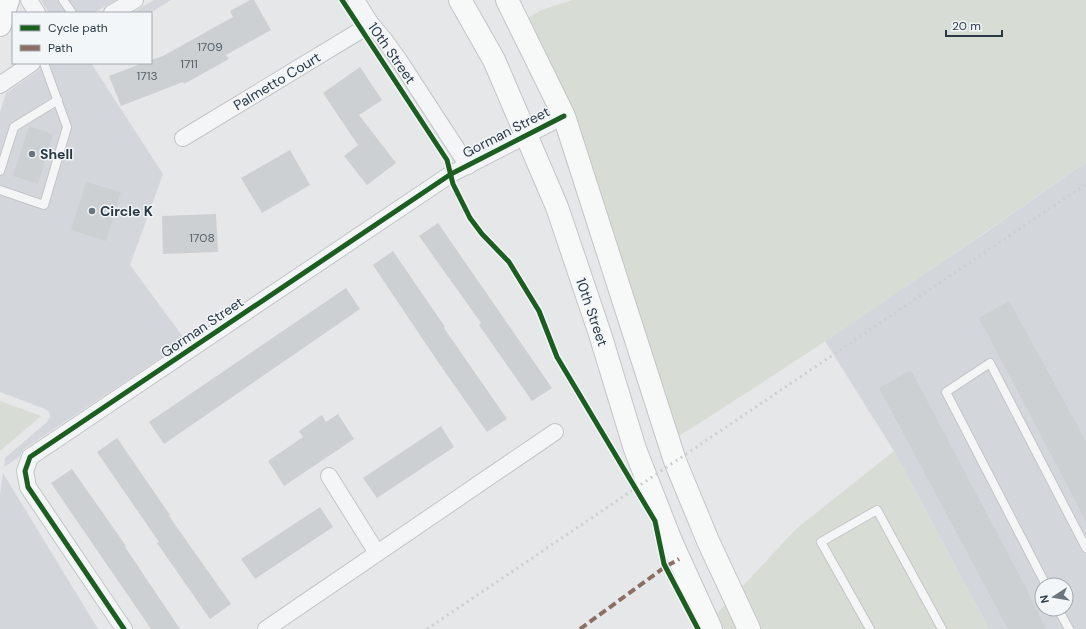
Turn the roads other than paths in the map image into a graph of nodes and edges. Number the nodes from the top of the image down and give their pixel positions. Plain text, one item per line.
1 (8, 0) edge
2 (29, 0) edge
3 (64, 0) edge
4 (134, 0) edge
5 (356, 0) edge
6 (460, 0) edge
7 (507, 0) edge
8 (36, 12) edge
9 (71, 12) edge
10 (114, 12) edge
11 (371, 24) junction
12 (0, 25) edge
13 (31, 64) edge
14 (44, 64) edge
15 (0, 86) edge
16 (58, 100) junction
17 (564, 116) junction
18 (527, 135) junction
19 (182, 138) dead end
20 (468, 166) junction
21 (0, 171) edge
22 (0, 190) edge
23 (651, 386) junction
24 (619, 397) junction
25 (555, 432) dead end
26 (329, 476) dead end
27 (708, 541) junction
28 (1086, 548) edge
29 (377, 553) junction
30 (679, 559) junction
31 (1042, 577) edge
32 (1062, 617) edge
33 (124, 629) edge
34 (266, 629) edge
35 (711, 629) edge
36 (749, 629) edge
37 (870, 629) edge
38 (942, 629) edge
39 (1069, 629) edge

1 - 12 street
2 - 8 street
3 - 9 lane
4 - 10 street
5 - 11 street, 10th Street
6 - 18 street, 10th Street
7 - 17 street
11 - 19 street, Palmetto Court
11 - 20 street, 10th Street
13 - 15 street
14 - 16 lane
16 - 21 lane
16 - 22 lane
17 - 18 street, Gorman Street
17 - 23 street
18 - 20 street, Gorman Street
18 - 24 street, 10th Street
20 - 33 street, Gorman Street
23 - 24 street
23 - 27 street
24 - 30 street, 10th Street
25 - 29 street
26 - 29 street
27 - 30 street
27 - 36 street
28 - 31 lane
29 - 34 street
30 - 35 street, 10th Street
32 - 39 lane
37 - 38 lane

